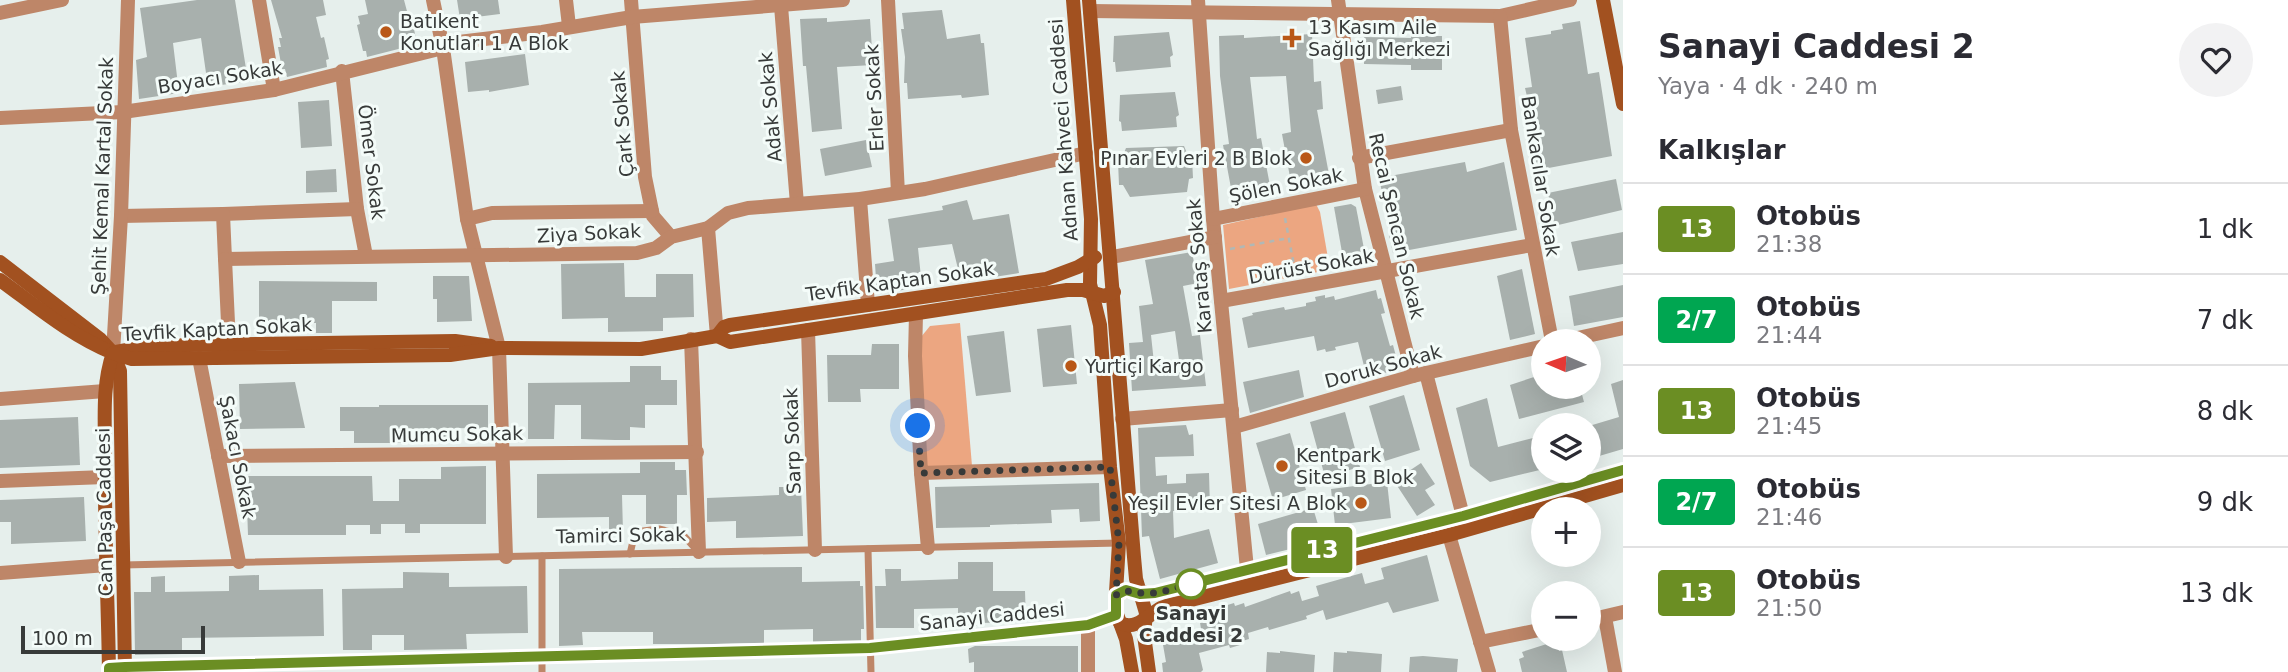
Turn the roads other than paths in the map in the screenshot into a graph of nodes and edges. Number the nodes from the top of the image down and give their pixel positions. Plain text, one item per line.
1 (62, 0) edge
2 (128, 0) edge
3 (259, 0) edge
4 (433, 0) edge
5 (566, 0) edge
6 (631, 0) edge
7 (843, 0) edge
8 (888, 0) edge
9 (1073, 0) edge
10 (1570, 0) edge
11 (1603, 0) edge
12 (781, 6) junction
13 (1090, 6) edge
14 (1198, 6) edge
15 (1339, 7) edge
16 (0, 13) edge
17 (1500, 16) junction
18 (632, 17) junction
19 (569, 26) junction
20 (442, 46) junction
21 (342, 71) junction
22 (274, 90) junction
23 (1623, 104) edge
24 (123, 112) junction
25 (0, 118) edge
26 (1511, 130) junction
27 (1086, 153) junction
28 (1359, 158) junction
29 (1365, 190) junction
30 (898, 194) junction
31 (860, 198) junction
32 (797, 204) junction
33 (357, 209) junction
34 (652, 211) junction
35 (223, 214) junction
36 (121, 216) junction
37 (467, 219) junction
38 (1213, 219) junction
39 (708, 228) junction
40 (671, 237) junction
41 (1215, 237) junction
42 (1532, 245) junction
43 (366, 256) junction
44 (477, 257) junction
45 (1112, 257) junction
46 (225, 259) junction
47 (1090, 260) junction
48 (0, 262) edge
49 (1385, 272) junction
50 (0, 280) edge
51 (1091, 291) junction
52 (1114, 292) junction
53 (1221, 301) junction
54 (868, 305) junction
55 (916, 314) junction
56 (1623, 328) edge
57 (1550, 329) edge
58 (808, 330) junction
59 (1601, 333) edge
60 (717, 336) junction
61 (691, 339) junction
62 (229, 344) junction
63 (499, 348) junction
64 (1531, 349) edge
65 (113, 353) junction
66 (199, 358) junction
67 (1420, 375) junction
68 (105, 391) junction
69 (0, 399) edge
70 (1232, 410) junction
71 (1122, 419) junction
72 (1234, 427) junction
73 (697, 452) junction
74 (502, 453) junction
75 (218, 456) junction
76 (1110, 467) junction
77 (1623, 470) edge
78 (921, 473) junction
79 (105, 477) junction
80 (0, 481) edge
81 (1623, 485) edge
82 (1465, 523) junction
83 (1449, 535) junction
84 (1119, 543) junction
85 (928, 548) junction
86 (869, 549) junction
87 (815, 550) junction
88 (699, 552) junction
89 (630, 554) junction
90 (542, 556) junction
91 (506, 557) junction
92 (239, 562) junction
93 (107, 565) junction
94 (123, 565) junction
95 (1247, 569) junction
96 (0, 573) edge
97 (1140, 594) junction
98 (1116, 595) junction
99 (1623, 612) edge
100 (1605, 617) junction
101 (1601, 618) edge
102 (1118, 619) junction
103 (1144, 619) junction
104 (1088, 625) junction
105 (1531, 632) edge
106 (1479, 642) junction
107 (870, 648) junction
108 (542, 656) junction
109 (125, 669) edge
110 (109, 670) edge
111 (542, 672) edge
112 (870, 672) edge
113 (1088, 672) edge
114 (1132, 672) edge
115 (1149, 672) edge
116 (1489, 672) edge
117 (1615, 672) edge

1 - 16 street
2 - 24 street, Şehit Kemal Kartal Sokak
3 - 22 street
4 - 20 street
5 - 19 street
6 - 18 street, Çark Sokak
7 - 12 street, Boyacı Sokak
8 - 30 street, Erler Sokak
9 - 27 street, Adnan Kahveci Caddesi
10 - 17 street
11 - 23 street
12 - 18 street, Boyacı Sokak
12 - 32 street, Adak Sokak
13 - 14 street
13 - 45 street, Adnan Kahveci Caddesi
14 - 15 street
14 - 38 street, Karataş Sokak
15 - 17 street
15 - 28 street, Recai Şencan Sokak
17 - 26 street, Bankacılar Sokak
18 - 19 street, Boyacı Sokak
18 - 34 street, Çark Sokak
19 - 20 street, Boyacı Sokak
20 - 21 street, Boyacı Sokak
20 - 37 street
21 - 22 street, Boyacı Sokak
21 - 33 street, Ömer Sokak
22 - 24 street, Boyacı Sokak
24 - 25 street, Boyacı Sokak
24 - 36 street, Şehit Kemal Kartal Sokak
26 - 28 street
26 - 42 street, Bankacılar Sokak
27 - 30 street, Ziya Sokak
27 - 47 street, Adnan Kahveci Caddesi
28 - 29 street, Recai Şencan Sokak
29 - 38 street, Şölen Sokak
29 - 49 street, Recai Şencan Sokak
30 - 31 street, Ziya Sokak
31 - 32 street, Ziya Sokak
31 - 54 street
32 - 39 street, Ziya Sokak
33 - 35 street
33 - 43 street, Ömer Sokak
34 - 37 street
34 - 40 street, Çark Sokak
35 - 36 street
35 - 46 street
36 - 65 street, Şehit Kemal Kartal Sokak
37 - 44 street
38 - 41 street, Karataş Sokak
39 - 40 street, Ziya Sokak
39 - 60 street
40 - 44 street, Ziya Sokak
41 - 45 street
41 - 53 street, Karataş Sokak
42 - 49 street, Dürüst Sokak
42 - 57 street, Bankacılar Sokak
43 - 44 street, Ziya Sokak
43 - 46 street, Ziya Sokak
44 - 63 street
45 - 47 street, Tevfik Kaptan Sokak
45 - 52 street, Adnan Kahveci Caddesi
46 - 62 street
47 - 51 street, Adnan Kahveci Caddesi
47 - 54 street, Tevfik Kaptan Sokak
48 - 65 street
49 - 53 street, Dürüst Sokak
49 - 67 street, Recai Şencan Sokak
50 - 65 street
51 - 52 street, Tevfik Kaptan Sokak
51 - 55 street, Tevfik Kaptan Sokak
51 - 76 street, Adnan Kahveci Caddesi
52 - 71 street, Adnan Kahveci Caddesi
53 - 70 street, Karataş Sokak
54 - 60 street, Tevfik Kaptan Sokak
55 - 58 street, Tevfik Kaptan Sokak
55 - 78 street
56 - 59 street
58 - 60 street, Tevfik Kaptan Sokak
58 - 87 street, Sarp Sokak
60 - 61 street, Tevfik Kaptan Sokak
61 - 63 street, Tevfik Kaptan Sokak
61 - 73 street
62 - 63 street, Tevfik Kaptan Sokak
62 - 65 street, Tevfik Kaptan Sokak
63 - 66 street, Tevfik Kaptan Sokak
63 - 74 street
64 - 67 street, Doruk Sokak
65 - 66 street, Tevfik Kaptan Sokak
65 - 68 street, Can Paşa Caddesi
65 - 94 street, Can Paşa Caddesi
66 - 75 street, Şakacı Sokak
67 - 72 street, Doruk Sokak
67 - 82 street, Recai Şencan Sokak
68 - 69 street
68 - 79 street, Can Paşa Caddesi
70 - 71 street
70 - 72 street, Karataş Sokak
71 - 97 street, Adnan Kahveci Caddesi
72 - 95 street, Karataş Sokak
73 - 74 street, Mumcu Sokak
73 - 88 street
74 - 75 street, Mumcu Sokak
74 - 91 street
75 - 92 street, Şakacı Sokak
76 - 78 street
76 - 84 street, Adnan Kahveci Caddesi
77 - 82 street
78 - 85 street
79 - 80 street
79 - 93 street, Can Paşa Caddesi
81 - 82 street
82 - 83 street
82 - 95 street
83 - 103 street
83 - 106 street
84 - 85 lane, Tamirci Sokak
84 - 98 street, Adnan Kahveci Caddesi
85 - 86 lane, Tamirci Sokak
86 - 87 lane, Tamirci Sokak
86 - 107 lane
87 - 88 lane, Tamirci Sokak
88 - 89 lane, Tamirci Sokak
88 - 89 lane
89 - 90 lane, Tamirci Sokak
90 - 91 lane, Tamirci Sokak
90 - 108 lane
91 - 92 lane, Tamirci Sokak
92 - 94 lane, Tamirci Sokak
93 - 94 street
93 - 96 street
93 - 110 street, Can Paşa Caddesi
94 - 109 street, Can Paşa Caddesi
95 - 97 street
97 - 98 street
97 - 103 street, Adnan Kahveci Caddesi
98 - 102 street, Adnan Kahveci Caddesi
99 - 100 street
100 - 101 street
100 - 117 street
102 - 103 street
102 - 104 lane, Sanayi Caddesi
102 - 114 street, Adnan Kahveci Caddesi
103 - 115 street, Adnan Kahveci Caddesi
104 - 107 lane, Sanayi Caddesi
104 - 113 street
105 - 106 street
106 - 116 street
107 - 108 lane, Sanayi Caddesi
107 - 112 lane
108 - 109 lane, Sanayi Caddesi
108 - 111 lane
109 - 110 street

